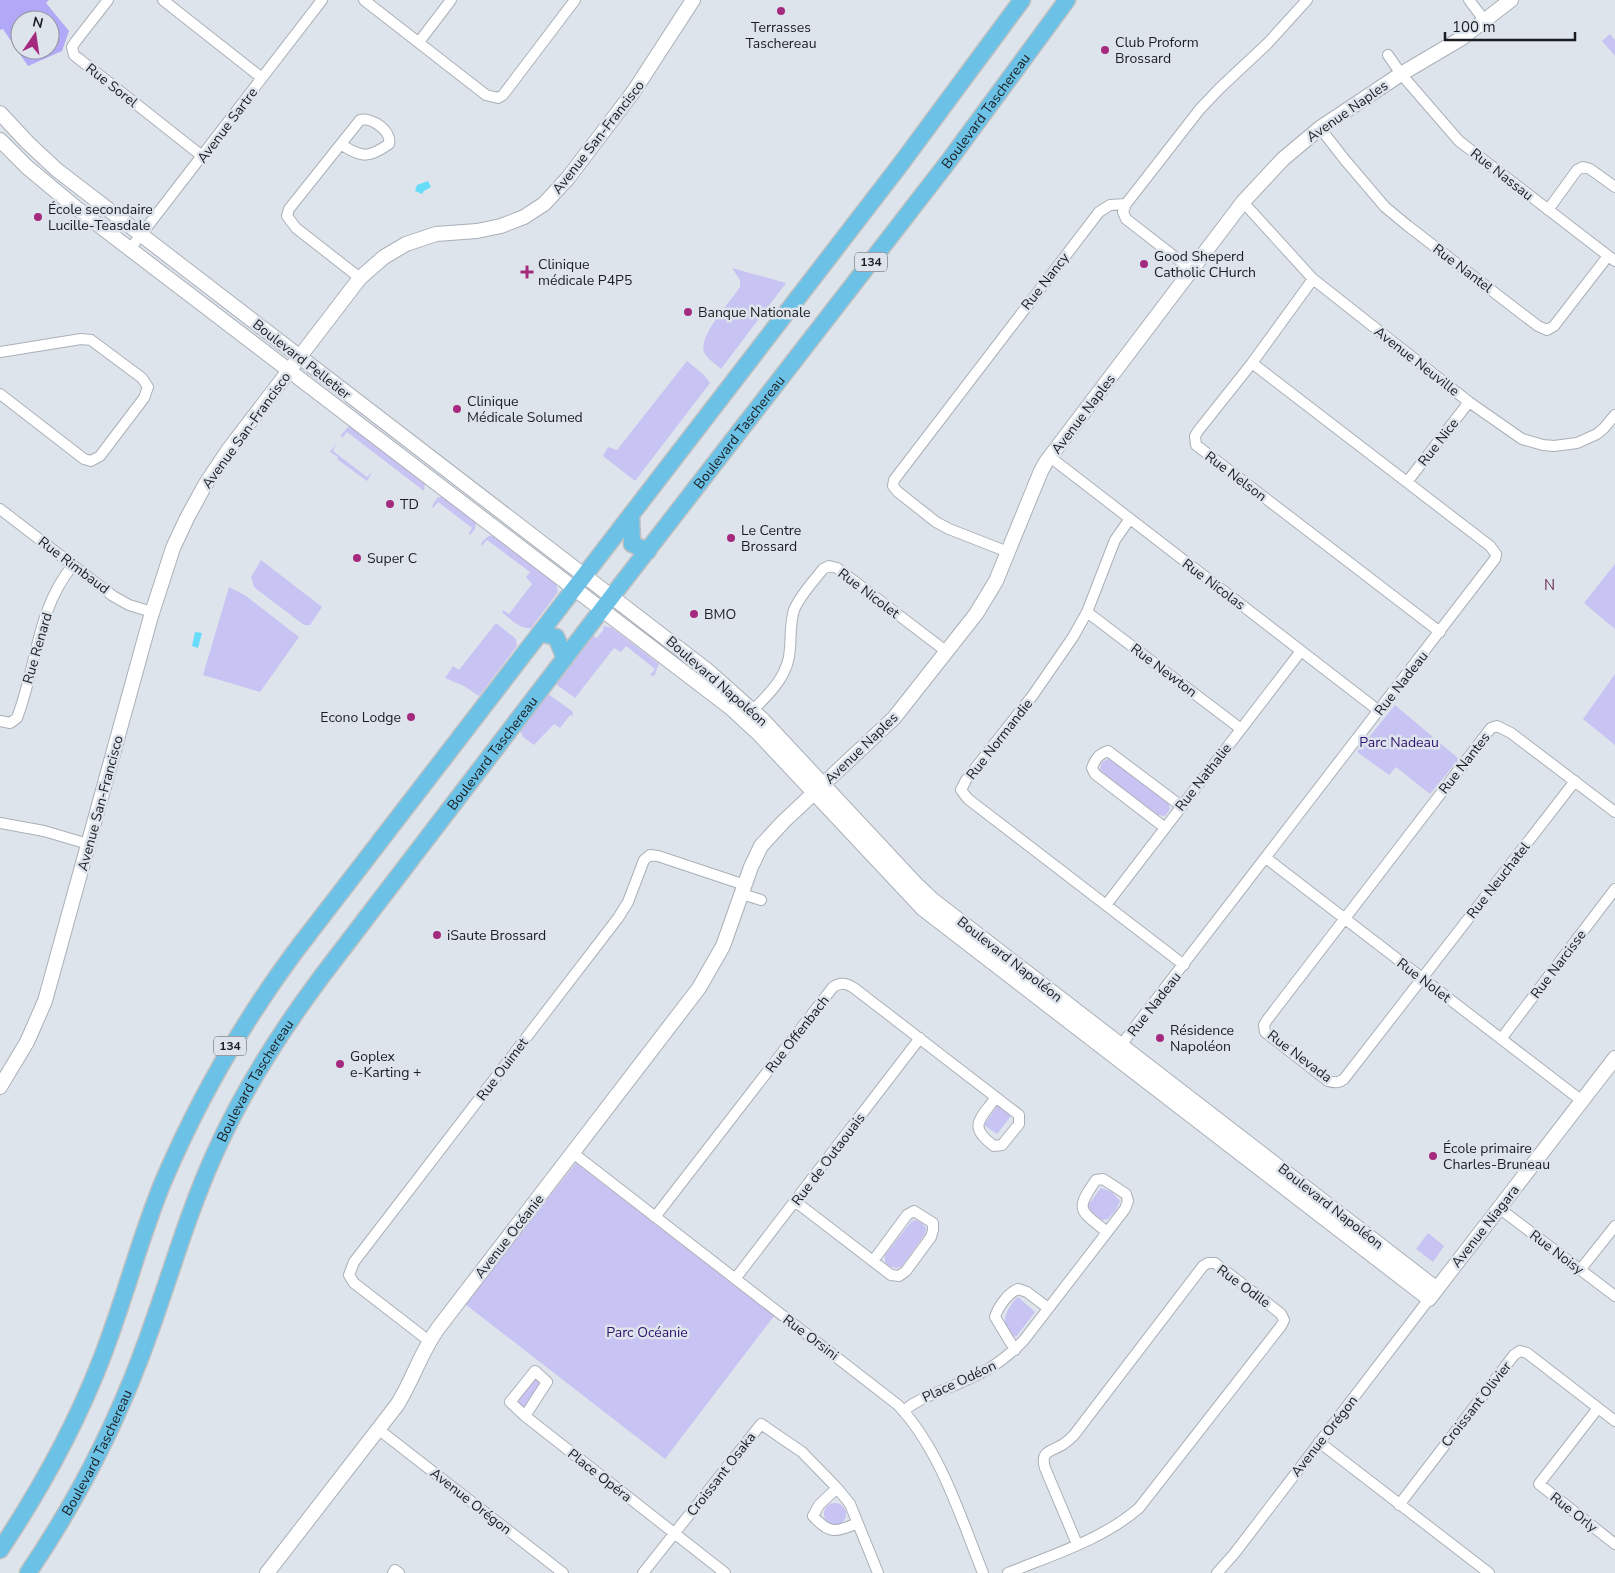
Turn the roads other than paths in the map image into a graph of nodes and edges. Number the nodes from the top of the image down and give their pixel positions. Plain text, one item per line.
1 (108, 0) edge
2 (163, 0) edge
3 (322, 0) edge
4 (364, 0) edge
5 (451, 0) edge
6 (575, 0) edge
7 (694, 0) edge
8 (1022, 0) edge
9 (1067, 0) edge
10 (1307, 0) edge
11 (1469, 0) edge
12 (1511, 0) edge
13 (1485, 21) junction
14 (419, 42) junction
15 (1388, 55) dead end
16 (1402, 74) junction
17 (262, 78) junction
18 (0, 113) edge
19 (1320, 128) junction
20 (0, 140) edge
21 (342, 145) junction
22 (202, 156) junction
23 (1615, 187) edge
24 (1243, 202) junction
25 (1126, 204) junction
26 (1548, 210) junction
27 (141, 235) junction
28 (130, 249) junction
29 (1611, 258) edge
30 (1193, 270) junction
31 (360, 278) junction
32 (1313, 279) junction
33 (0, 352) edge
34 (299, 357) junction
35 (1252, 363) junction
36 (289, 371) junction
37 (0, 394) edge
38 (1469, 402) junction
39 (1615, 415) edge
40 (390, 426) junction
41 (379, 440) junction
42 (1050, 457) junction
43 (1407, 482) junction
44 (0, 509) edge
45 (500, 510) junction
46 (631, 515) junction
47 (1129, 520) junction
48 (488, 524) junction
49 (648, 551) junction
50 (1008, 552) junction
51 (73, 565) junction
52 (584, 576) junction
53 (574, 589) junction
54 (612, 596) junction
55 (602, 610) junction
56 (152, 612) junction
57 (1086, 612) junction
58 (1440, 632) junction
59 (540, 633) junction
60 (682, 649) junction
61 (1301, 651) junction
62 (946, 652) junction
63 (565, 658) junction
64 (672, 663) junction
65 (753, 710) junction
66 (1379, 710) junction
67 (0, 721) edge
68 (1241, 729) junction
69 (1575, 781) junction
70 (819, 789) junction
71 (1181, 806) junction
72 (1615, 812) edge
73 (0, 822) edge
74 (1164, 827) junction
75 (88, 844) junction
76 (1266, 858) junction
77 (1615, 889) edge
78 (743, 890) junction
79 (761, 900) dead end
80 (1106, 905) junction
81 (1344, 919) junction
82 (1184, 965) junction
83 (1422, 978) junction
84 (920, 1038) junction
85 (1501, 1039) junction
86 (1117, 1051) junction
87 (1615, 1058) edge
88 (0, 1086) edge
89 (996, 1097) junction
90 (1582, 1101) junction
91 (572, 1153) junction
92 (796, 1202) junction
93 (1499, 1208) junction
94 (655, 1218) junction
95 (1615, 1226) edge
96 (1107, 1232) junction
97 (873, 1261) junction
98 (1580, 1270) junction
99 (735, 1279) junction
100 (1433, 1294) junction
101 (1615, 1296) edge
102 (1048, 1308) junction
103 (430, 1341) junction
104 (1015, 1350) junction
105 (1598, 1408) junction
106 (903, 1411) junction
107 (525, 1416) dead end
108 (1615, 1421) edge
109 (378, 1429) junction
110 (1319, 1442) junction
111 (837, 1488) junction
112 (1399, 1505) junction
113 (857, 1523) junction
114 (674, 1533) junction
115 (1077, 1544) junction
116 (1615, 1544) edge
117 (0, 1550) edge
118 (28, 1573) edge
119 (267, 1573) edge
120 (393, 1573) edge
121 (399, 1573) edge
122 (563, 1573) edge
123 (643, 1573) edge
124 (725, 1573) edge
125 (878, 1573) edge
126 (984, 1573) edge
127 (1008, 1573) edge
128 (1217, 1573) edge
129 (1488, 1573) edge

1 - 22 street, Rue Sorel
2 - 17 street
3 - 17 street, Avenue Sartre
4 - 14 street
5 - 14 street
6 - 14 street
7 - 31 street, Avenue San-Francisco
8 - 46 main road, 134
9 - 49 main road, Boulevard Taschereau / 134
10 - 25 street
11 - 13 street
12 - 13 street, Avenue Naples
13 - 16 street, Avenue Naples
15 - 16 street, Avenue Naples
16 - 19 street, Avenue Naples
16 - 26 street, Rue Nassau
17 - 22 street, Avenue Sartre
18 - 27 street, Boulevard Pelletier
19 - 24 street, Avenue Naples
19 - 29 street, Rue Nantel
20 - 28 street, Boulevard Pelletier
21 - 21 street
21 - 31 street
22 - 27 street, Avenue Sartre
23 - 26 street
24 - 30 street, Avenue Naples
24 - 32 street, Avenue Neuville
25 - 30 street
25 - 50 street, Rue Nancy
26 - 29 street, Rue Nassau
27 - 28 street, Avenue Sartre
27 - 34 street, Boulevard Pelletier
28 - 36 street, Boulevard Pelletier
30 - 42 street, Avenue Naples
31 - 34 street, Avenue San-Francisco
32 - 35 street, Rue Nelson
32 - 38 street, Avenue Neuville
33 - 37 street
34 - 36 street, Avenue San-Francisco
34 - 40 street, Boulevard Pelletier
35 - 43 street, Rue Nadeau
35 - 58 street, Rue Nelson
36 - 41 street, Boulevard Pelletier
36 - 56 street, Avenue San-Francisco
38 - 39 street, Avenue Neuville
38 - 43 street, Rue Nice
40 - 41 street
40 - 45 street, Boulevard Pelletier
41 - 48 street, Boulevard Pelletier
42 - 47 street, Rue Nicolas
42 - 50 street, Avenue Naples
43 - 58 street, Rue Nadeau
44 - 51 street, Rue Rimbaud
45 - 48 street
45 - 52 street, Boulevard Pelletier
46 - 49 main road
46 - 52 main road, 134
47 - 57 street, Rue Normandie
47 - 61 street, Rue Nicolas
48 - 53 street, Boulevard Pelletier
49 - 54 main road, Boulevard Taschereau / 134
50 - 62 street, Avenue Naples
51 - 56 street, Rue Rimbaud
51 - 67 street, Rue Renard
52 - 53 main road, 134
52 - 54 street, Boulevard Pelletier
53 - 55 street, Boulevard Pelletier
53 - 59 main road, 134
54 - 55 main road, Boulevard Taschereau / 134
54 - 60 street, Boulevard Napoléon
55 - 63 main road, Boulevard Taschereau / 134
55 - 64 street, Boulevard Napoléon
56 - 75 street, Avenue San-Francisco
57 - 68 street, Rue Newton
57 - 80 street, Rue Normandie
58 - 66 street, Rue Nadeau
59 - 63 main road
59 - 117 main road, 134
60 - 64 street
60 - 65 street, Boulevard Napoléon
61 - 66 street, Rue Nicolas
61 - 68 street, Rue Nathalie
62 - 65 street, Rue Nicolet
62 - 70 street, Avenue Naples
63 - 118 main road, Boulevard Taschereau / 134
64 - 70 street, Boulevard Napoléon
65 - 70 street, Boulevard Napoléon
66 - 76 street, Rue Nadeau
68 - 71 street, Rue Nathalie
69 - 72 street, Rue Nantes
69 - 81 street, Rue Nantes
69 - 83 street, Rue Neuchatel
70 - 78 street, Avenue Océanie
70 - 86 street, Boulevard Napoléon
71 - 74 street, Rue Nathalie
71 - 74 street
73 - 75 street
74 - 80 street, Rue Nathalie
75 - 88 street, Avenue San-Francisco
76 - 81 street, Rue Nolet
76 - 82 street, Rue Nadeau
77 - 85 street, Rue Narcisse
78 - 79 street
78 - 91 street, Avenue Océanie
78 - 103 street, Rue Ouimet
80 - 82 street, Rue Normandie
81 - 83 street, Rue Nolet
81 - 83 street, Rue Nevada
82 - 86 street, Rue Nadeau
83 - 85 street, Rue Nolet
84 - 89 street, Rue Offenbach
84 - 92 street, Rue de Outaouais
84 - 94 street, Rue Offenbach
85 - 90 street, Rue Nolet
86 - 100 street, Boulevard Napoléon
87 - 90 street, Avenue Niagara
89 - 89 street, Rue Offenbach
90 - 93 street, Avenue Niagara
91 - 94 street, Rue Orsini
91 - 103 street, Avenue Océanie
92 - 97 street
92 - 99 street, Rue de Outaouais
93 - 98 street, Rue Noisy
93 - 100 street, Avenue Niagara
94 - 99 street, Rue Orsini
95 - 98 street
96 - 96 street, Place Odéon
96 - 102 street, Place Odéon
97 - 97 street
98 - 101 street, Rue Noisy
99 - 106 street, Rue Orsini
100 - 110 street, Avenue Orégon
102 - 104 street, Place Odéon
102 - 104 street
103 - 109 street, Avenue Océanie
104 - 106 street, Place Odéon
105 - 108 street, Croissant Olivier
105 - 112 street, Croissant Olivier
105 - 116 street, Rue Orly
106 - 126 street, Rue Orsini
107 - 114 street, Place Opéra
109 - 119 street, Avenue Océanie
109 - 122 street, Avenue Orégon
110 - 112 street
110 - 128 street, Avenue Orégon
111 - 113 street, Croissant Osaka
111 - 113 street
111 - 114 street, Croissant Osaka
112 - 129 street
113 - 125 street, Croissant Osaka
114 - 123 street, Croissant Osaka
114 - 124 street
115 - 115 street, Rue Odile
115 - 127 street, Rue Odile
120 - 121 street

